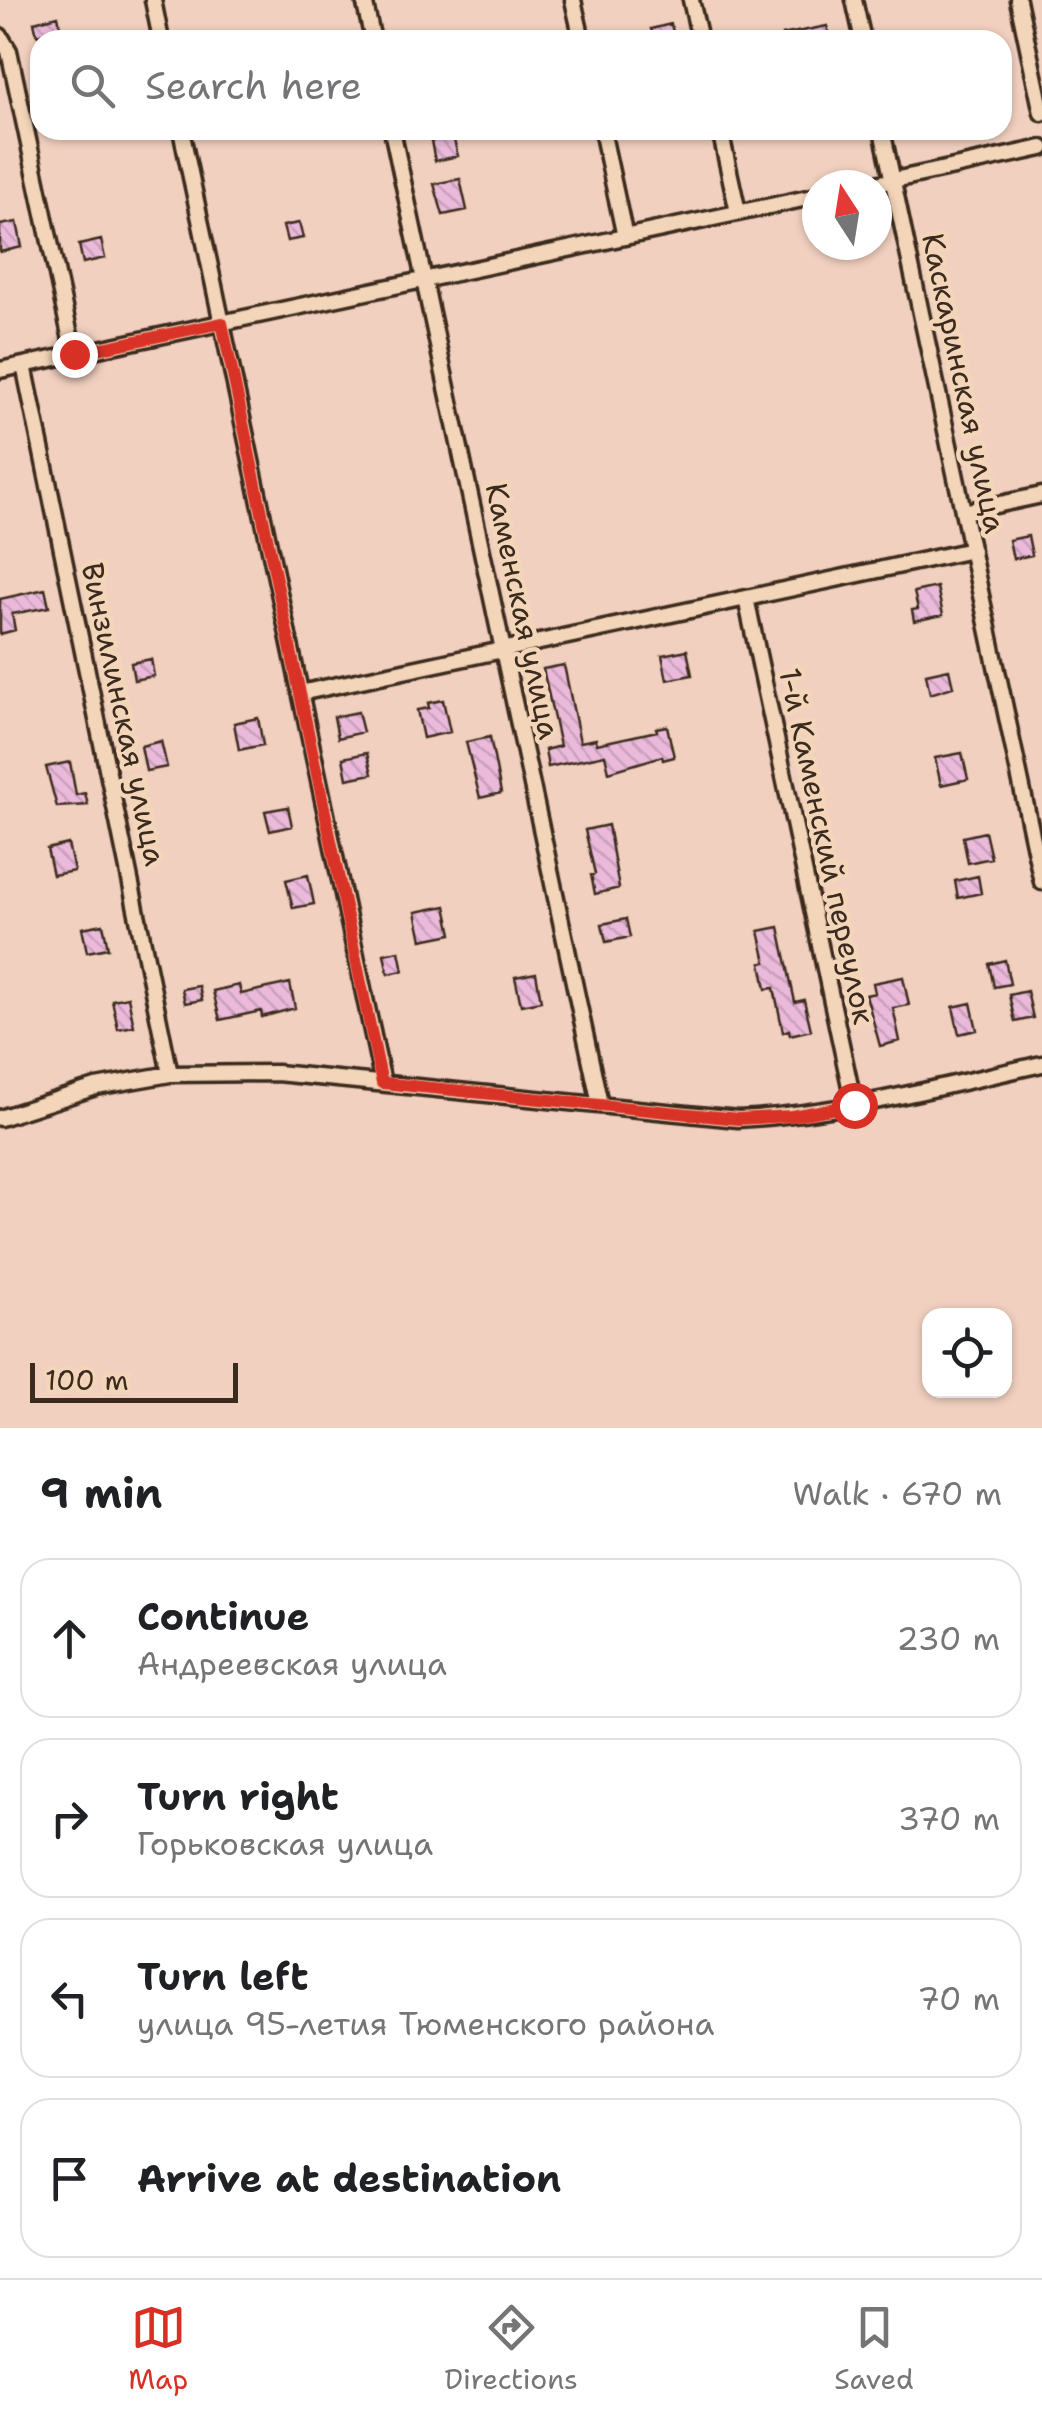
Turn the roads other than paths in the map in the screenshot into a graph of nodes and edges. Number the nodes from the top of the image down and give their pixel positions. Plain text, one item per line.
1 (153, 0) edge
2 (364, 0) edge
3 (573, 0) edge
4 (691, 0) edge
5 (854, 0) edge
6 (1018, 0) edge
7 (159, 30) edge
8 (371, 30) edge
9 (580, 30) edge
10 (698, 30) edge
11 (861, 30) edge
12 (0, 36) edge
13 (1042, 113) edge
14 (183, 140) edge
15 (394, 140) edge
16 (604, 140) edge
17 (722, 140) edge
18 (884, 140) edge
19 (1042, 148) edge
20 (893, 180) junction
21 (802, 199) edge
22 (738, 212) junction
23 (625, 237) junction
24 (425, 281) junction
25 (222, 323) junction
26 (74, 354) junction
27 (24, 364) junction
28 (0, 370) edge
29 (1042, 495) edge
30 (964, 512) junction
31 (972, 550) junction
32 (746, 598) junction
33 (503, 649) junction
34 (300, 692) junction
35 (1042, 882) edge
36 (1042, 1064) edge
37 (170, 1074) junction
38 (382, 1083) junction
39 (600, 1104) junction
40 (854, 1105) junction
41 (0, 1118) edge

1 - 7 street
2 - 8 street
3 - 9 street
4 - 10 street
5 - 11 street
6 - 13 street
12 - 26 street
14 - 25 street
15 - 24 street, Каменская улица
16 - 23 street
17 - 22 street
18 - 20 street, Каскаринская улица
19 - 20 street
20 - 30 street, Каскаринская улица
21 - 22 street
22 - 23 street
23 - 24 street
24 - 25 street
24 - 33 street, Каменская улица
25 - 26 street
25 - 34 street
26 - 27 street
27 - 28 street
27 - 37 street, Винзилинская улица
29 - 30 street
30 - 31 street, Каскаринская улица
31 - 32 street
31 - 35 street, Каскаринская улица
32 - 33 street
32 - 40 street, 1-й Каменский переулок
33 - 34 street
33 - 39 street, Каменская улица
34 - 38 street
36 - 40 street
37 - 38 street
37 - 41 street
38 - 39 street
39 - 40 street

